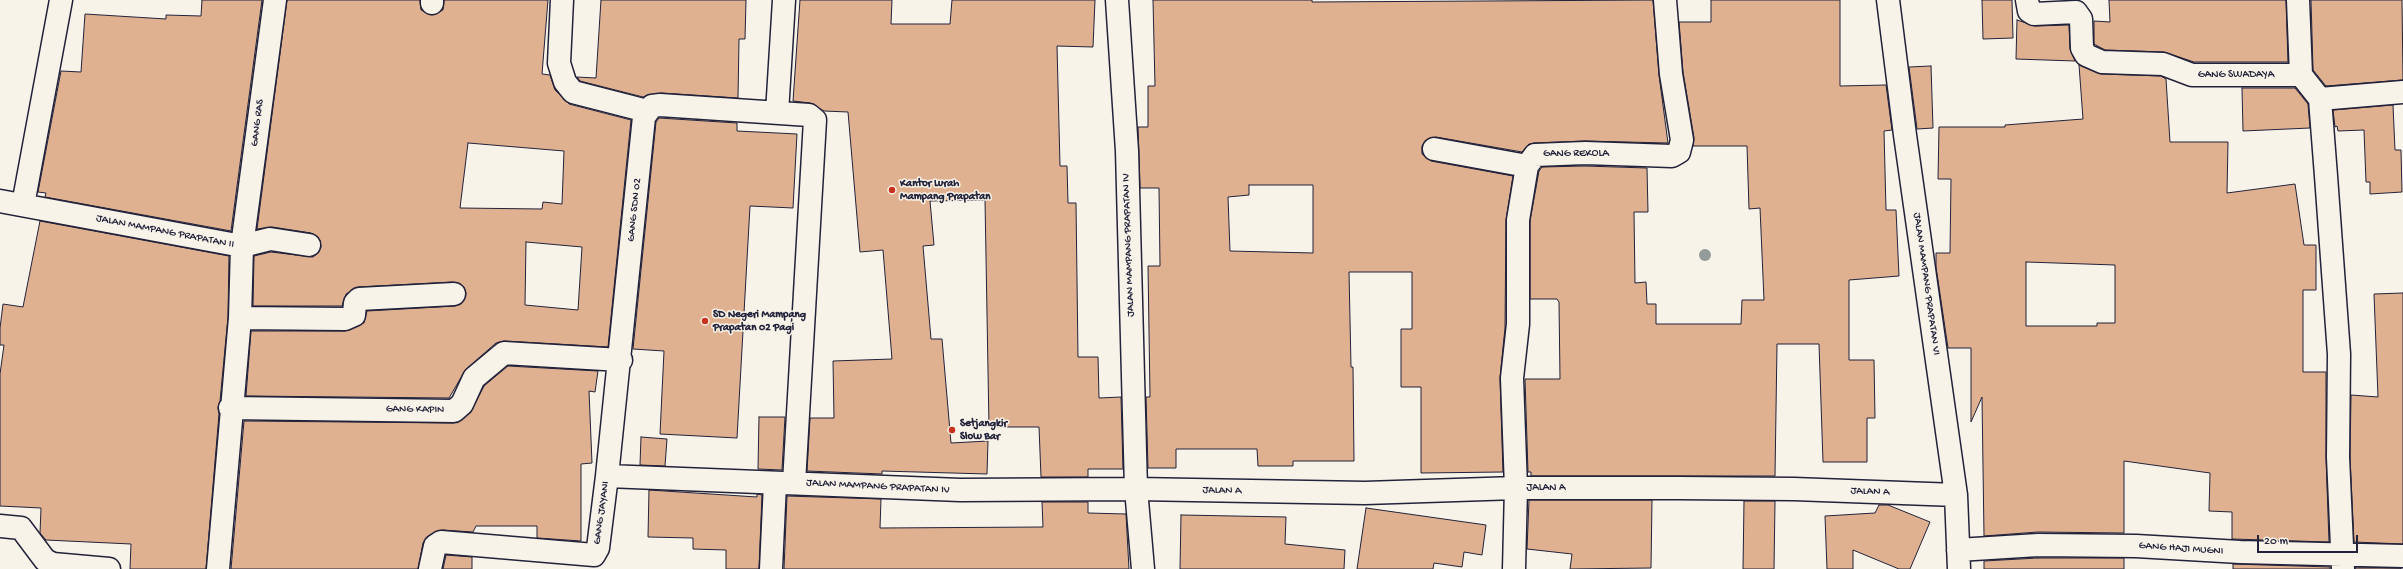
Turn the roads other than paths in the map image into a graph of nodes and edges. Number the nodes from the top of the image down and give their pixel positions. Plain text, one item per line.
1 (61, 0) edge
2 (275, 0) edge
3 (562, 0) edge
4 (784, 0) edge
5 (1117, 0) edge
6 (1665, 0) edge
7 (1888, 0) edge
8 (2027, 0) edge
9 (2298, 0) edge
10 (2301, 76) junction
11 (2403, 92) edge
12 (2320, 100) junction
13 (647, 111) junction
14 (777, 113) junction
15 (1434, 148) dead end
16 (1527, 166) junction
17 (0, 201) edge
18 (23, 205) junction
19 (309, 245) dead end
20 (242, 246) junction
21 (454, 294) dead end
22 (240, 318) junction
23 (620, 360) junction
24 (230, 408) junction
25 (607, 476) junction
26 (785, 483) junction
27 (1516, 488) junction
28 (1136, 489) junction
29 (1956, 495) junction
30 (0, 526) edge
31 (2403, 556) edge
32 (1958, 559) edge
33 (2342, 562) edge
34 (109, 569) edge
35 (218, 569) edge
36 (430, 569) edge
37 (771, 569) edge
38 (1143, 569) edge
39 (1514, 569) edge

1 - 18 street
2 - 20 street, GANG RAS
3 - 13 street
4 - 14 street
5 - 28 street, JALAN MAMPANG PRAPATAN IV
6 - 16 street, GANG REKOLA
7 - 29 street, JALAN MAMPANG PRAPATAN VI
8 - 10 street, GANG SWADAYA
9 - 10 street
10 - 12 street
11 - 12 street
12 - 33 street
13 - 14 street
13 - 23 street, GANG SDN 02
14 - 26 street, JALAN MAMPANG PRAPATAN IV
15 - 16 street
16 - 27 street
17 - 18 street, JALAN MAMPANG PRAPATAN II
18 - 20 street, JALAN MAMPANG PRAPATAN II
19 - 20 street
20 - 22 street, JALAN MAMPANG PRAPATAN II
21 - 22 street
22 - 24 street, JALAN MAMPANG PRAPATAN II
23 - 24 street, GANG KAPIN
23 - 25 street, GANG SDN 02
24 - 35 street, JALAN MAMPANG PRAPATAN II
25 - 26 street, GANG JAYANI
25 - 36 street, GANG JAYANI
26 - 28 street, JALAN MAMPANG PRAPATAN IV
26 - 37 street
27 - 28 street, JALAN A
27 - 29 street, JALAN A
27 - 39 street
28 - 38 street, JALAN MAMPANG PRAPATAN IV
29 - 32 street, JALAN MAMPANG PRAPATAN VI
30 - 34 street
31 - 33 street, GANG HAJI MUGNI
32 - 33 street, GANG HAJI MUGNI

